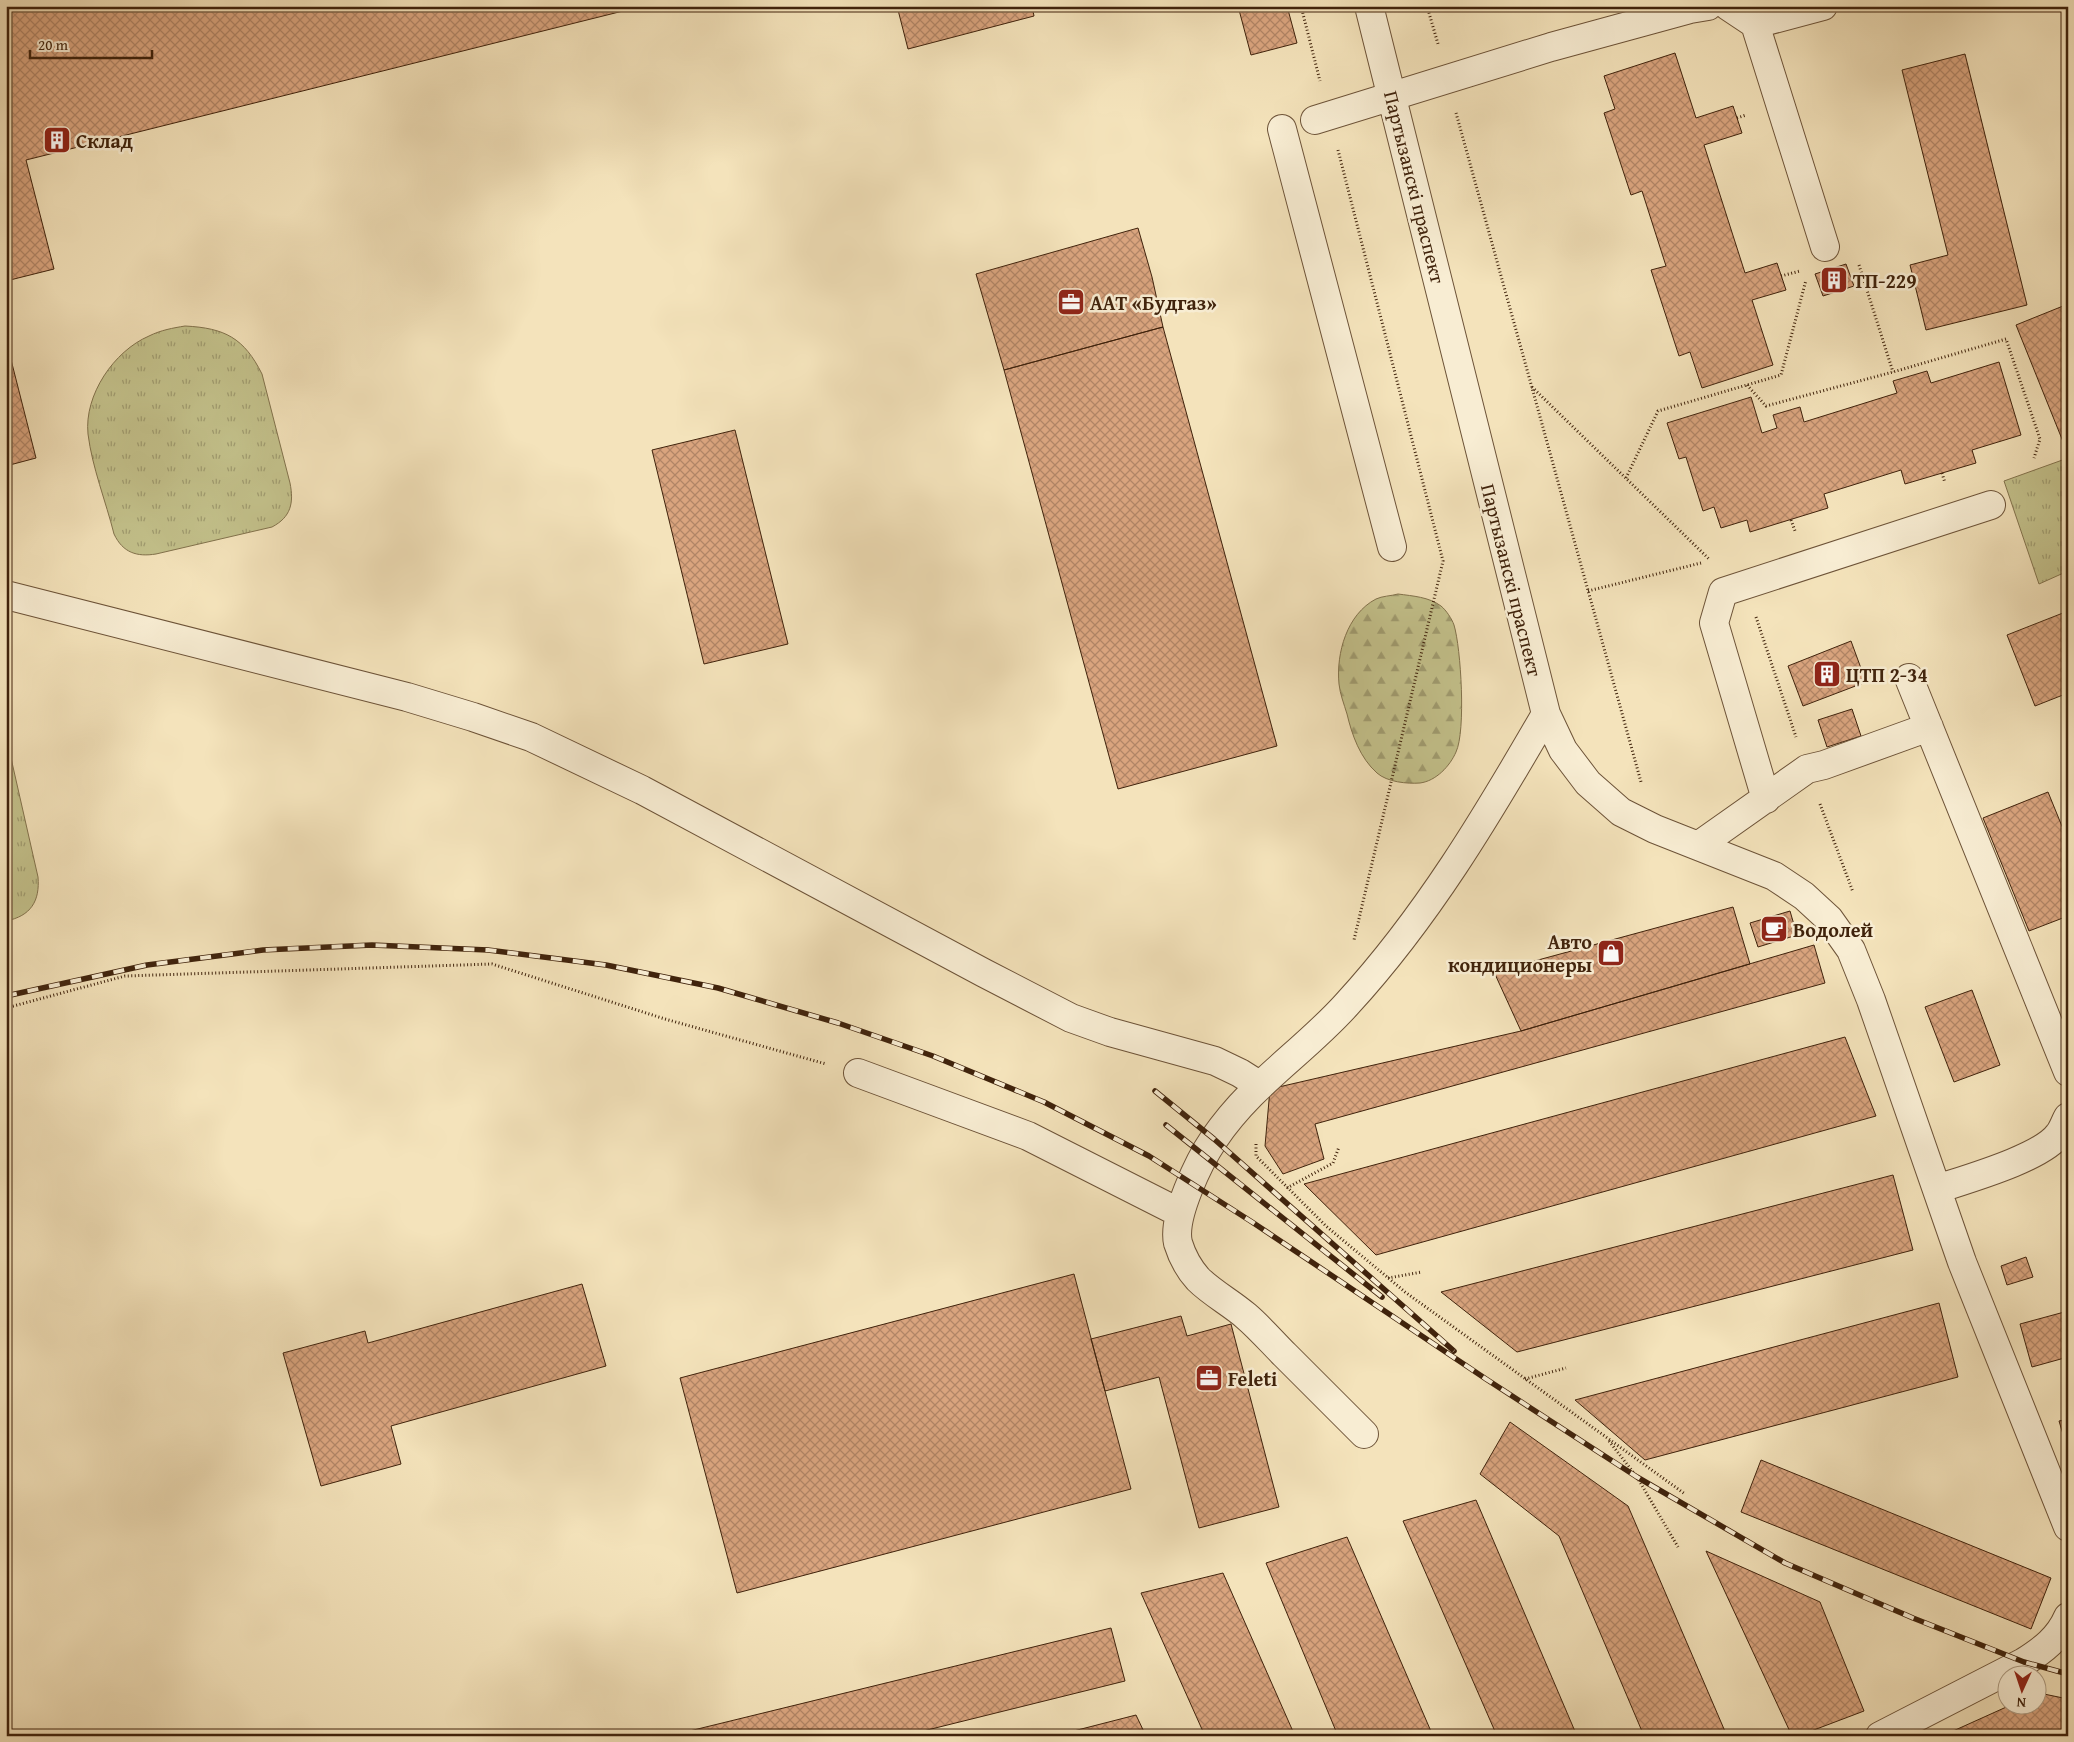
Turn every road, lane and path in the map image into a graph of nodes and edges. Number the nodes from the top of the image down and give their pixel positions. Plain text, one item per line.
1 (1301, 6) edge
2 (1369, 6) edge
3 (1427, 6) edge
4 (1708, 6) edge
5 (1728, 6) edge
6 (1823, 6) edge
7 (1755, 24) junction
8 (1447, 79) junction
9 (1392, 95) junction
10 (1322, 117) junction
11 (1282, 129) dead end
12 (1825, 247) dead end
13 (1859, 265) dead end
14 (1803, 271) dead end
15 (1782, 276) dead end
16 (1806, 280) dead end
17 (1893, 372) junction
18 (1747, 385) junction
19 (2034, 458) dead end
20 (1942, 473) dead end
21 (1626, 478) dead end
22 (1946, 486) dead end
23 (1991, 504) dead end
24 (1791, 520) dead end
25 (1796, 534) dead end
26 (1392, 547) dead end
27 (1712, 561) dead end
28 (1588, 591) junction
29 (6, 594) edge
30 (1909, 678) dead end
31 (1546, 714) junction
32 (1928, 727) junction
33 (1766, 799) junction
34 (1654, 829) junction
35 (1698, 846) junction
36 (1353, 946) dead end
37 (6, 1008) edge
38 (2068, 1072) edge
39 (858, 1073) joint
40 (1259, 1085) junction
41 (2068, 1117) edge
42 (1256, 1138) dead end
43 (1338, 1147) dead end
44 (1287, 1188) junction
45 (1937, 1189) junction
46 (1180, 1213) junction
47 (1422, 1272) dead end
48 (1388, 1278) junction
49 (1566, 1368) dead end
50 (1525, 1379) junction
51 (1364, 1434) dead end
52 (1607, 1438) junction
53 (1685, 1494) dead end
54 (2068, 1527) edge
55 (1678, 1547) dead end
56 (2068, 1617) edge
57 (1880, 1736) edge

1 - 10 path
2 - 9 street, Партызанскі праспект
3 - 8 path
4 - 8 street
5 - 7 street
6 - 7 street
7 - 12 street
8 - 9 street
8 - 28 path
9 - 10 street
9 - 31 street, Партызанскі праспект
10 - 36 path
11 - 26 street
13 - 17 path
14 - 15 path
16 - 18 path
17 - 18 path
17 - 19 path
18 - 21 path
20 - 22 path
23 - 33 street
24 - 25 path
27 - 28 path
28 - 34 path
29 - 40 street
30 - 32 street
31 - 34 street, Партызанскі праспект
31 - 40 street
32 - 33 street
32 - 38 street
33 - 35 street
34 - 35 street, Партызанскі праспект
35 - 45 street, Партызанскі праспект
37 - 39 path
39 - 46 street
40 - 46 street
41 - 45 street
42 - 44 path
43 - 44 path
44 - 48 path
45 - 54 street, Партызанскі праспект
46 - 51 street
47 - 48 path
48 - 50 path
49 - 50 path
50 - 52 path
52 - 53 path
52 - 55 path
56 - 57 street

